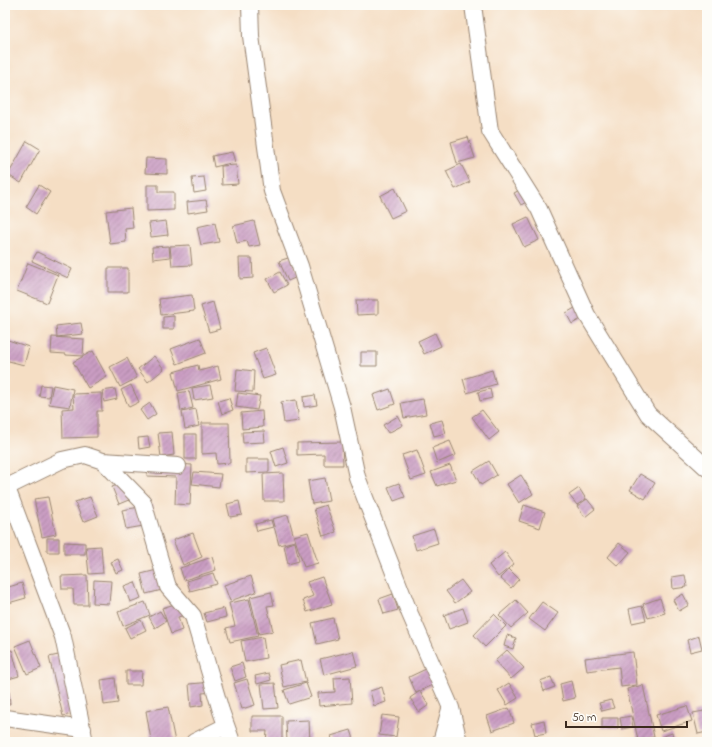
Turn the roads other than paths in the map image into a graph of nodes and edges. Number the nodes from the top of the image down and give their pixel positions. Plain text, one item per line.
1 (250, 5) edge
2 (473, 5) edge
3 (103, 461) junction
4 (178, 466) dead end
5 (707, 468) edge
6 (6, 488) edge
7 (451, 708) junction
8 (5, 718) edge
9 (226, 726) junction
10 (84, 736) edge
11 (194, 742) edge
12 (232, 742) edge
13 (441, 742) edge
14 (459, 742) edge

1 - 7 street
2 - 5 street
3 - 4 street
3 - 6 street
3 - 9 street
6 - 10 street
7 - 13 street
7 - 14 street
8 - 10 street
9 - 11 street
9 - 12 street

